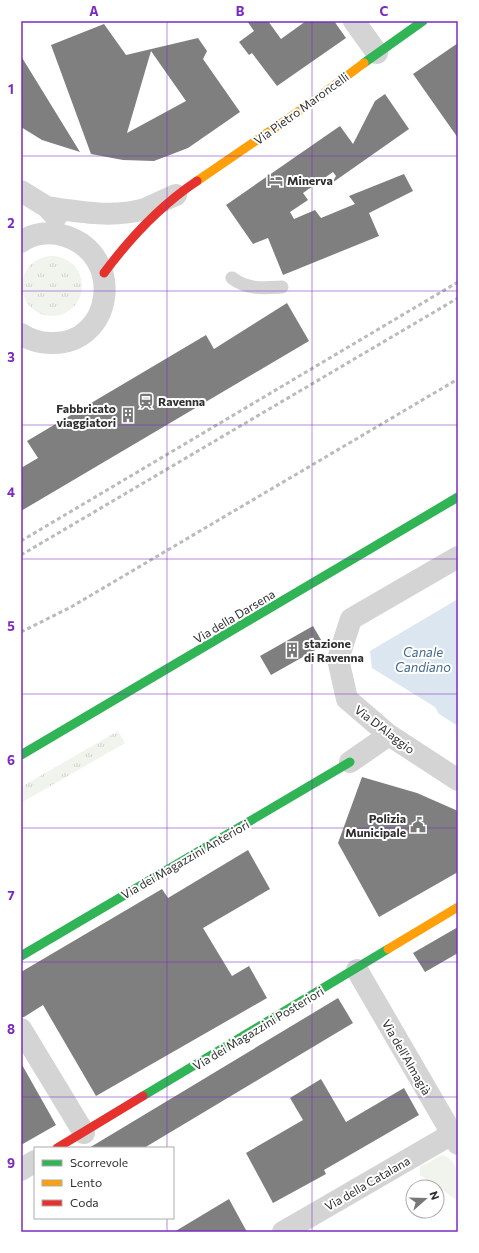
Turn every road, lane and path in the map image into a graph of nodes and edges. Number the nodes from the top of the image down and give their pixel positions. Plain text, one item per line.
1 (354, 21) edge
2 (423, 21) edge
3 (377, 53) junction
4 (21, 191) edge
5 (177, 194) junction
6 (47, 207) junction
7 (75, 239) junction
8 (21, 242) edge
9 (104, 273) junction
10 (232, 278) dead end
11 (282, 287) dead end
12 (22, 337) edge
13 (458, 497) edge
14 (458, 557) edge
15 (389, 735) junction
16 (21, 755) edge
17 (350, 762) joint
18 (458, 780) edge
19 (458, 907) edge
20 (21, 956) edge
21 (356, 970) junction
22 (21, 1029) edge
23 (84, 1133) junction
24 (455, 1139) edge
25 (60, 1147) edge
26 (34, 1162) edge
27 (21, 1170) edge
28 (283, 1232) edge

1 - 3 street
2 - 3 street, Via Pietro Maroncelli
3 - 5 street, Via Pietro Maroncelli
4 - 6 street
5 - 6 street, Via Pietro Maroncelli
5 - 9 street, Via Pietro Maroncelli
6 - 7 street
7 - 8 street
7 - 9 street
9 - 12 street
10 - 11 lane
13 - 16 street, Via della Darsena
14 - 15 street, Via D'Alaggio
15 - 17 street
15 - 18 street, Via D'Alaggio
17 - 20 street, Via dei Magazzini Anteriori
19 - 21 street, Via dei Magazzini Posteriori
21 - 23 street, Via dei Magazzini Posteriori
21 - 24 street, Via dell'Almagià
22 - 23 street
23 - 25 street, Via dei Magazzini Posteriori
24 - 28 street, Via della Catalana
26 - 27 street

